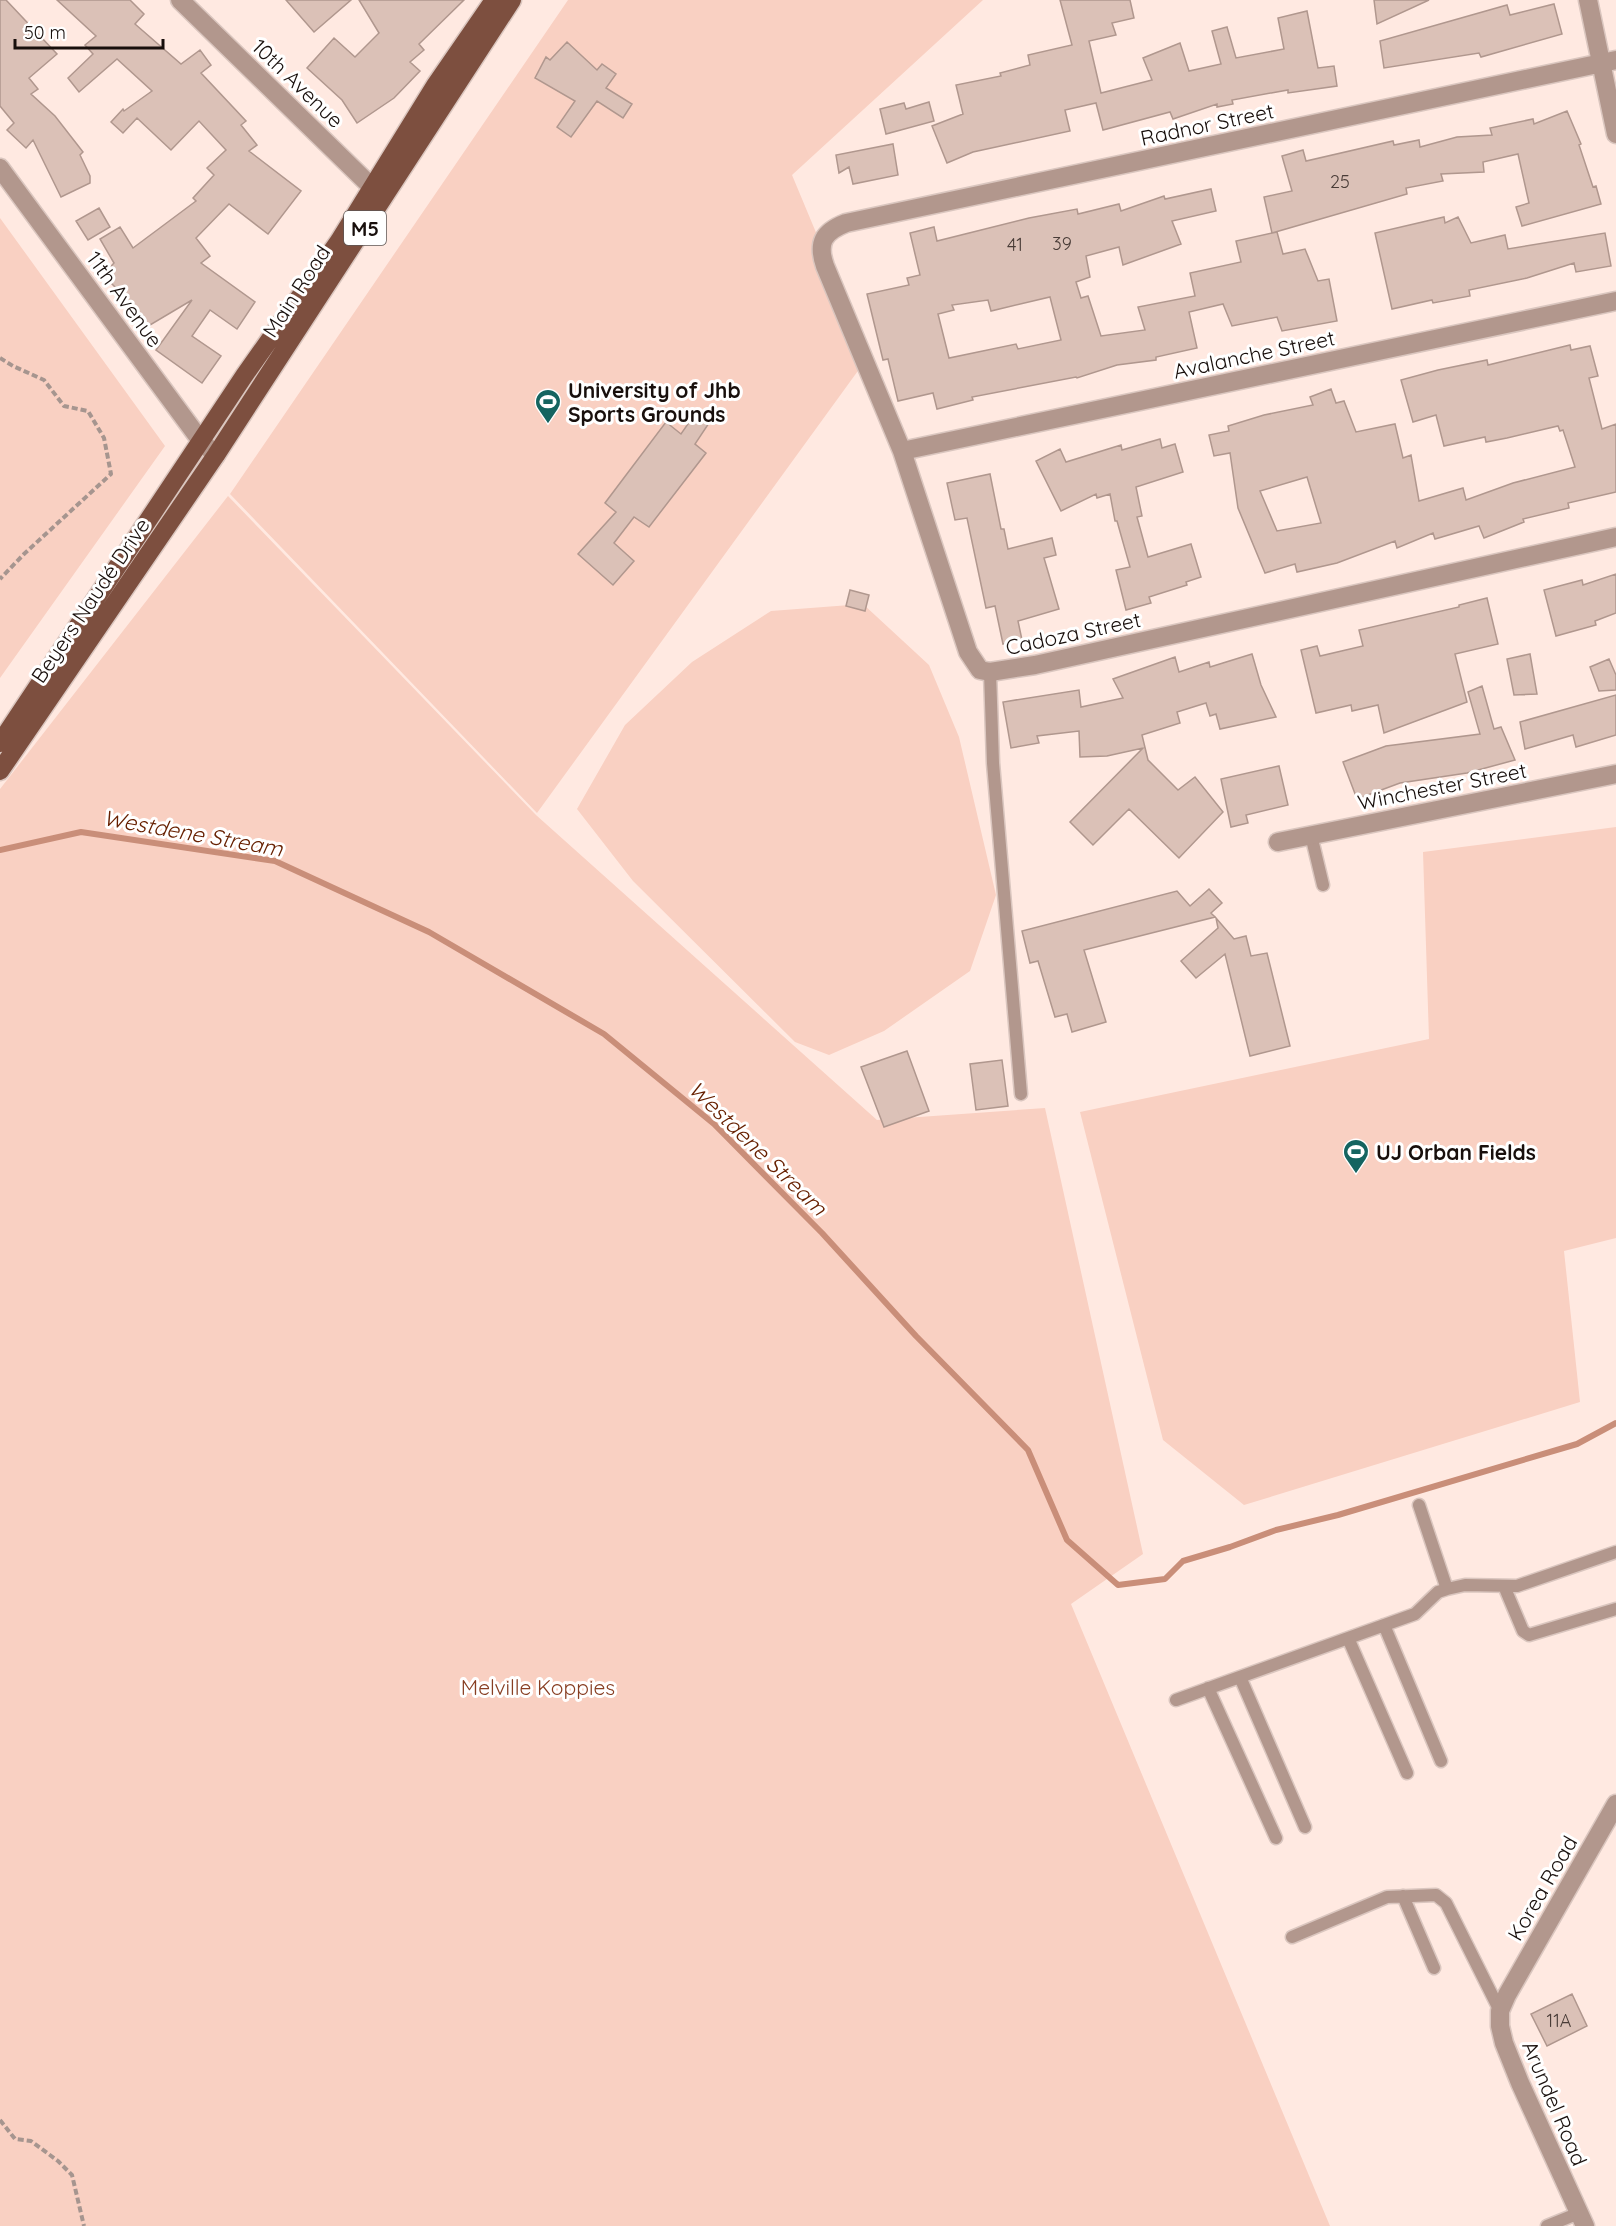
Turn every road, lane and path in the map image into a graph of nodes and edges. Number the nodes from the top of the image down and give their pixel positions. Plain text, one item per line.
1 (180, 0) edge
2 (494, 0) edge
3 (512, 0) edge
4 (1588, 0) edge
5 (1608, 62) edge
6 (1616, 134) edge
7 (0, 168) edge
8 (378, 193) junction
9 (821, 250) joint
10 (1616, 301) edge
11 (0, 358) edge
12 (201, 441) junction
13 (902, 451) junction
14 (216, 455) junction
15 (1616, 537) edge
16 (0, 579) edge
17 (990, 672) junction
18 (0, 743) edge
19 (0, 771) edge
20 (1616, 774) edge
21 (1311, 836) junction
22 (1278, 842) dead end
23 (1323, 885) dead end
24 (1022, 1094) dead end
25 (1419, 1505) dead end
26 (1616, 1552) edge
27 (1504, 1586) junction
28 (1447, 1588) junction
29 (1616, 1609) edge
30 (1384, 1625) junction
31 (1348, 1638) junction
32 (1240, 1677) junction
33 (1208, 1688) junction
34 (1176, 1700) dead end
35 (1441, 1761) dead end
36 (1407, 1773) dead end
37 (1616, 1804) edge
38 (1305, 1827) dead end
39 (1276, 1838) dead end
40 (1403, 1896) junction
41 (1292, 1937) dead end
42 (1434, 1968) dead end
43 (1504, 2003) junction
44 (0, 2120) edge
45 (1582, 2219) edge
46 (84, 2226) edge
47 (1547, 2226) edge

1 - 8 street, 10th Avenue
2 - 8 main road, Main Road / M5
3 - 8 main road, Main Road / M5
4 - 5 street
5 - 6 street
5 - 9 street, Radnor Street
7 - 12 street, 11th Avenue
8 - 12 main road, Main Road / M5
8 - 14 main road, Main Road / M5
9 - 13 street, Cadoza Street
10 - 13 street, Avalanche Street
11 - 16 path
12 - 14 street, 11th Avenue
12 - 18 main road, Beyers Naudé Drive / M5
13 - 17 street, Cadoza Street
14 - 19 main road, Beyers Naudé Drive / M5
15 - 17 street, Cadoza Street
17 - 24 lane
20 - 21 street, Winchester Street
21 - 22 street, Winchester Street
21 - 23 lane
25 - 28 lane
26 - 27 lane
27 - 28 lane
27 - 29 lane
28 - 30 lane
30 - 31 lane
30 - 35 lane
31 - 32 lane
31 - 36 lane
32 - 33 lane
32 - 38 lane
33 - 34 lane
33 - 39 lane
37 - 43 street, Korea Road
40 - 41 lane
40 - 42 lane
40 - 43 lane
43 - 45 street, Arundel Road
44 - 46 path
45 - 47 lane

